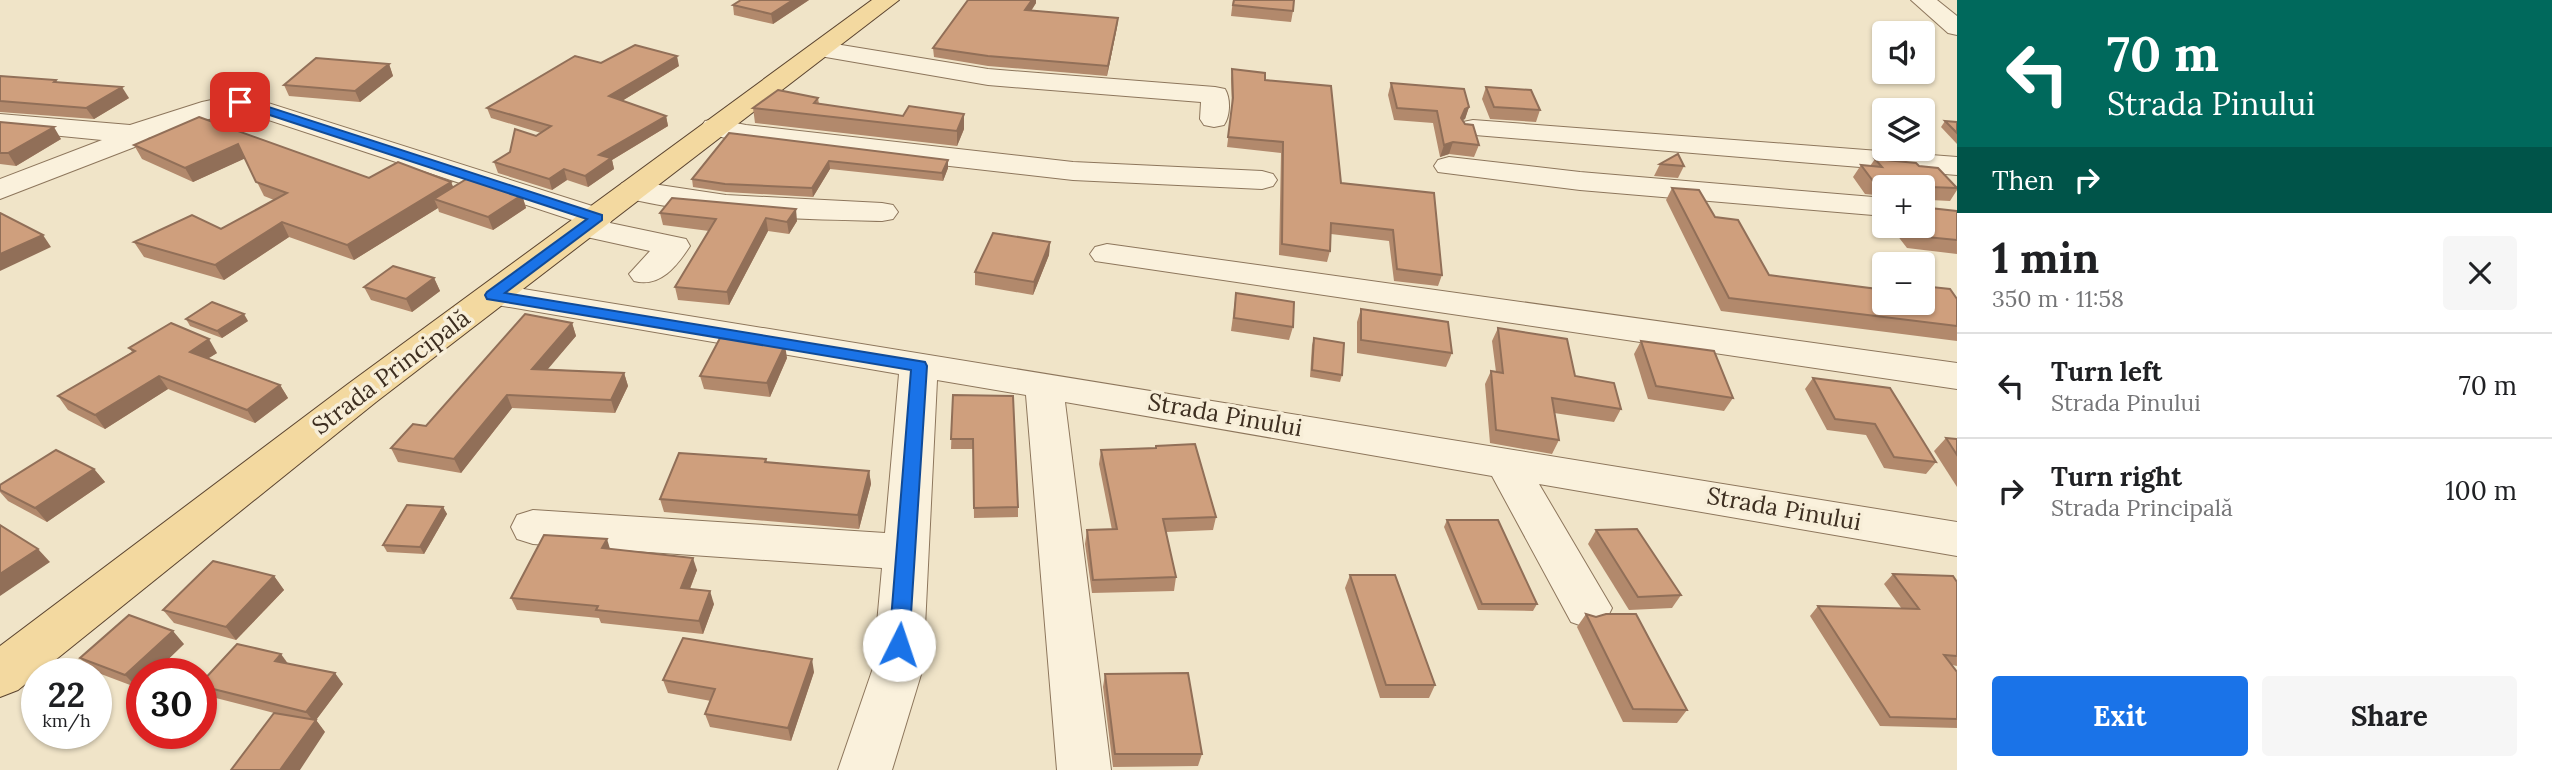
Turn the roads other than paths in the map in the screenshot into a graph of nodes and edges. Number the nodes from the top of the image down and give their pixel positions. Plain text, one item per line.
1 (887, 0) edge
2 (1923, 0) edge
3 (1957, 28) edge
4 (823, 50) junction
5 (1214, 119) dead end
6 (0, 122) edge
7 (715, 127) junction
8 (1474, 128) edge
9 (151, 130) junction
10 (1449, 166) dead end
11 (1957, 166) edge
12 (1262, 180) dead end
13 (0, 190) edge
14 (633, 190) junction
15 (1872, 206) edge
16 (882, 212) dead end
17 (591, 222) junction
18 (1107, 254) dead end
19 (646, 274) dead end
20 (492, 295) junction
21 (919, 366) junction
22 (1957, 376) edge
23 (1044, 384) junction
24 (1506, 463) junction
25 (533, 527) dead end
26 (1957, 539) edge
27 (906, 552) junction
28 (1588, 608) dead end
29 (0, 675) edge
30 (865, 770) edge
31 (1084, 770) edge

1 - 4 main road, Strada Principală
2 - 3 street
4 - 5 street
4 - 7 main road, Strada Principală
6 - 9 street
7 - 12 street
7 - 14 main road, Strada Principală
8 - 11 street
9 - 13 street
9 - 17 street
10 - 15 street
14 - 16 street
14 - 17 main road, Strada Principală
17 - 19 street
17 - 20 main road, Strada Principală
18 - 22 street
20 - 21 street, Strada Pinului
20 - 29 main road, Strada Principală
21 - 23 street, Strada Pinului
21 - 27 street
23 - 24 street, Strada Pinului
23 - 31 street
24 - 26 street, Strada Pinului
24 - 28 street
25 - 27 street
27 - 30 street

